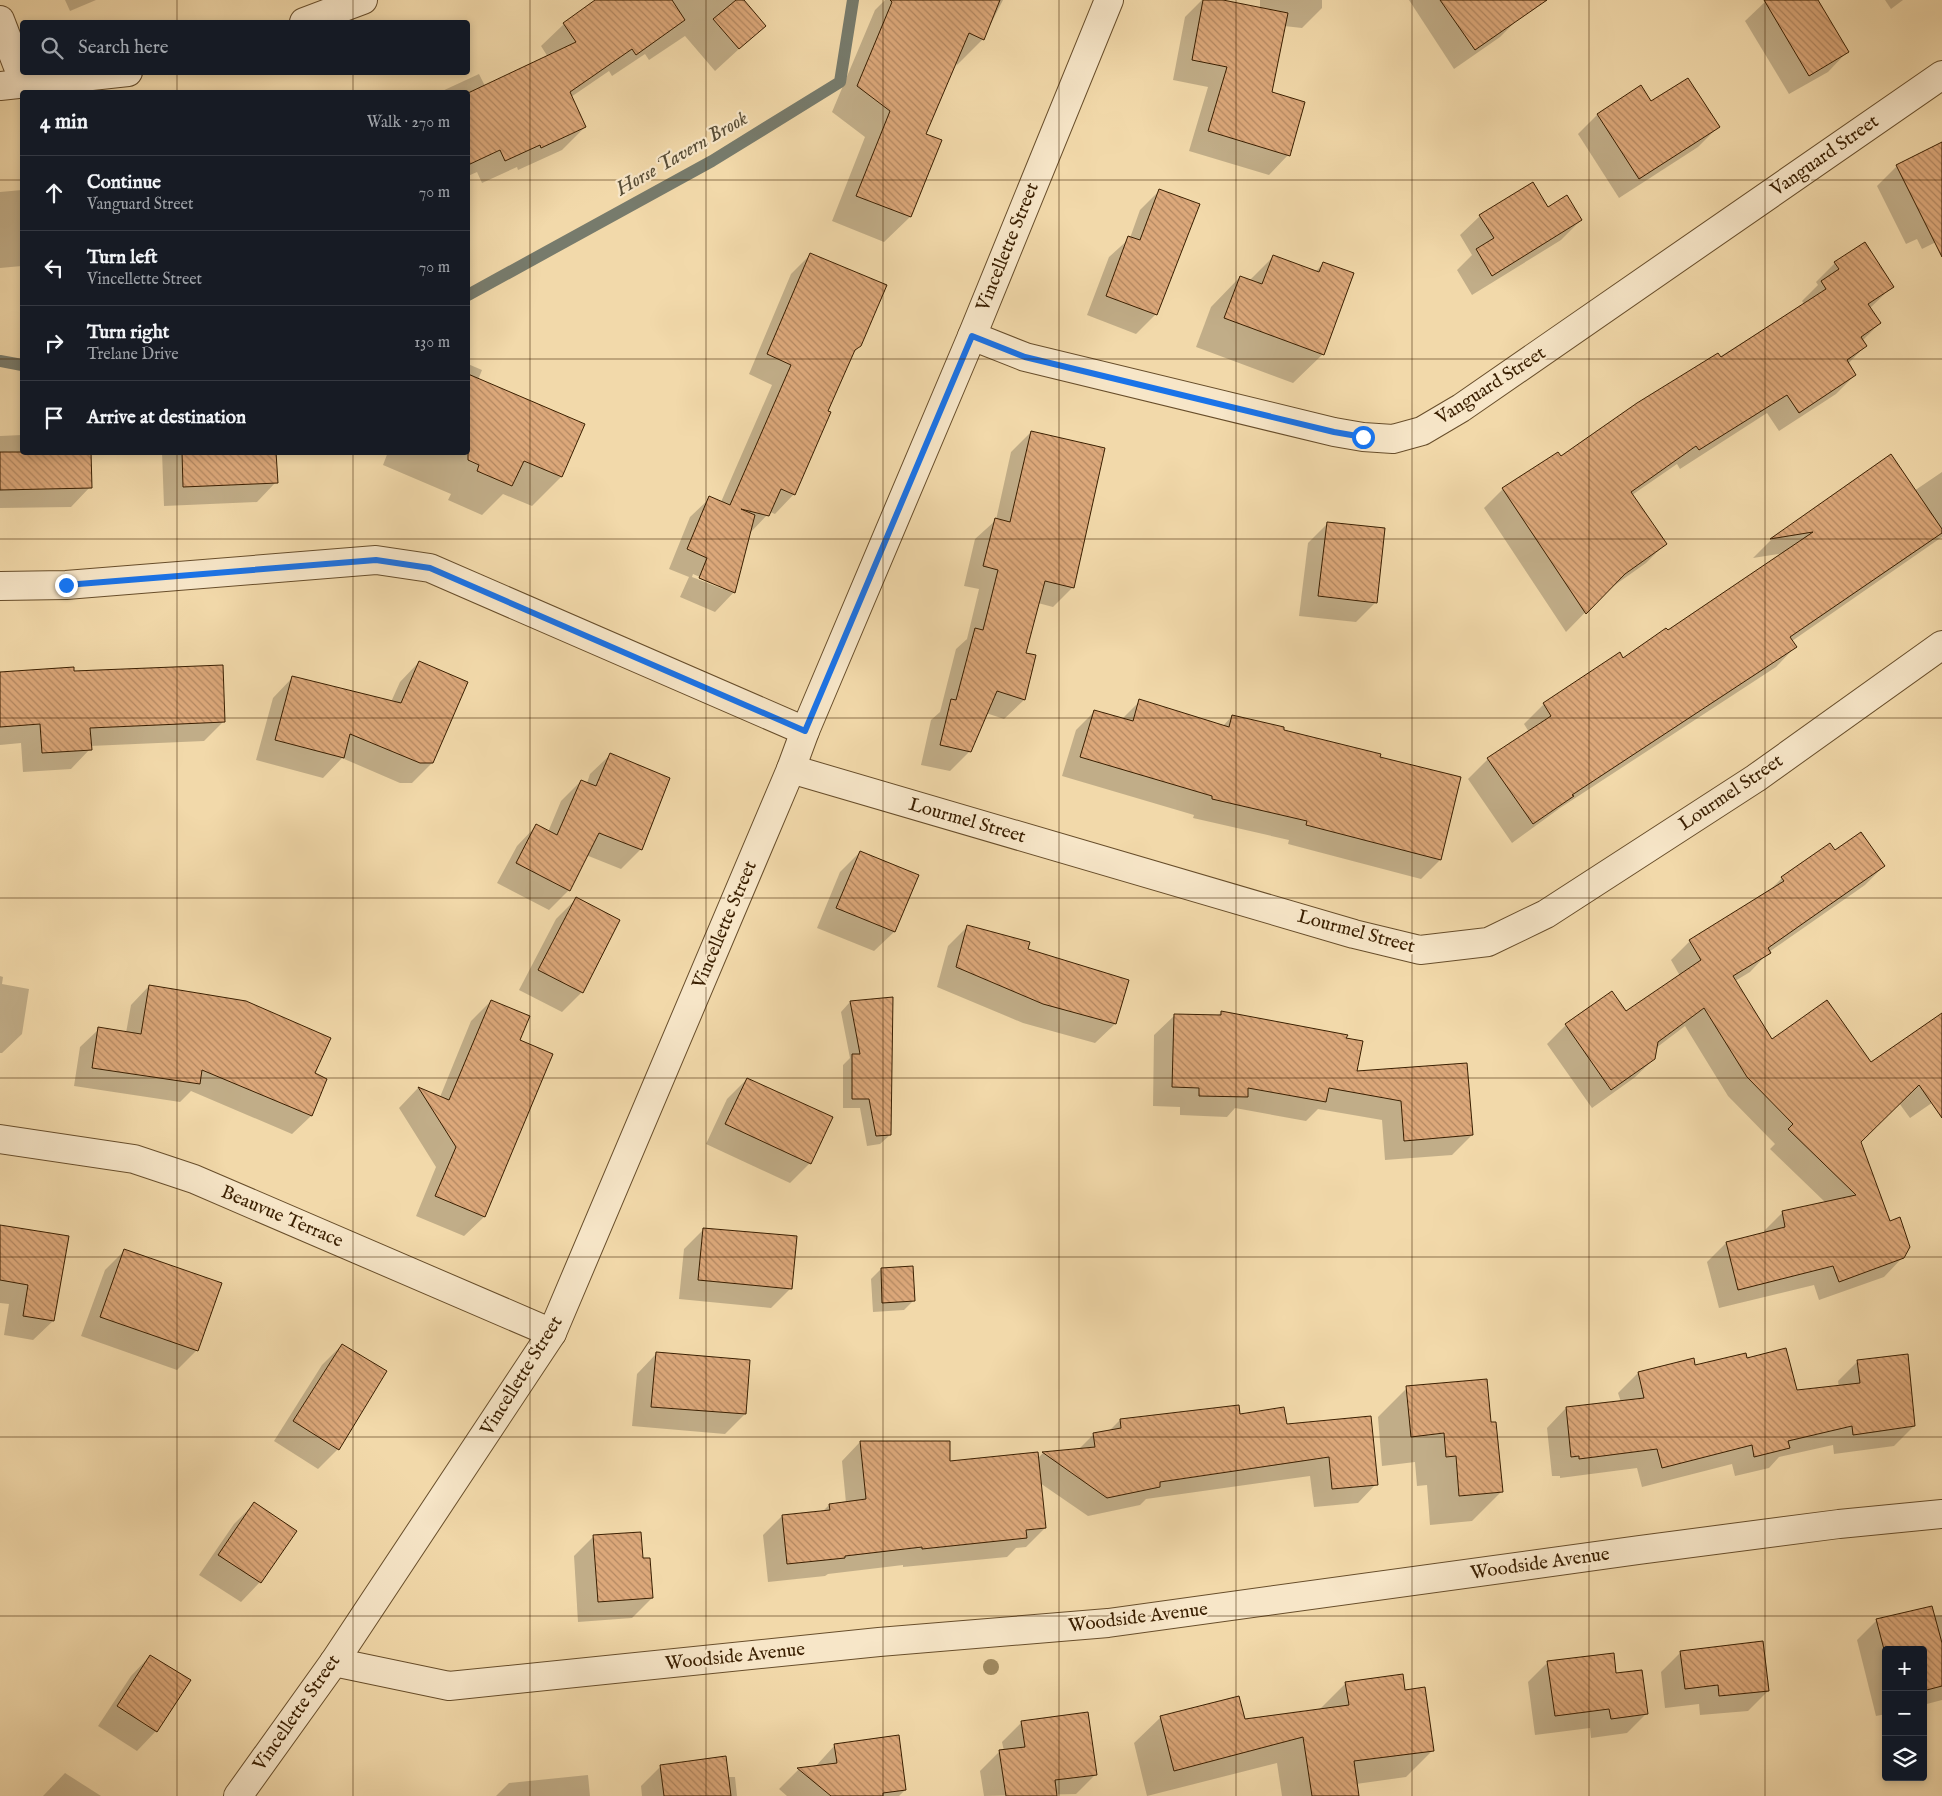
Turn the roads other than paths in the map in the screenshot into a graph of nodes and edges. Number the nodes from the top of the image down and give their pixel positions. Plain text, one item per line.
1 (363, 0) edge
2 (1109, 0) edge
3 (0, 20) edge
4 (309, 20) edge
5 (1942, 74) edge
6 (103, 75) edge
7 (12, 86) edge
8 (972, 336) junction
9 (0, 586) edge
10 (1942, 644) edge
11 (805, 731) junction
12 (791, 769) junction
13 (0, 1139) edge
14 (552, 1334) junction
15 (1942, 1514) edge
16 (334, 1662) junction
17 (238, 1796) edge

1 - 4 street
2 - 8 street, Vincellette Street
3 - 7 street
5 - 8 street, Vanguard Street
6 - 7 street
8 - 11 street, Vincellette Street
9 - 11 street
10 - 12 street, Lourmel Street
11 - 12 street, Vincellette Street
12 - 14 street, Vincellette Street
13 - 14 street, Beauvue Terrace
14 - 16 street, Vincellette Street
15 - 16 street, Woodside Avenue
16 - 17 street, Vincellette Street

